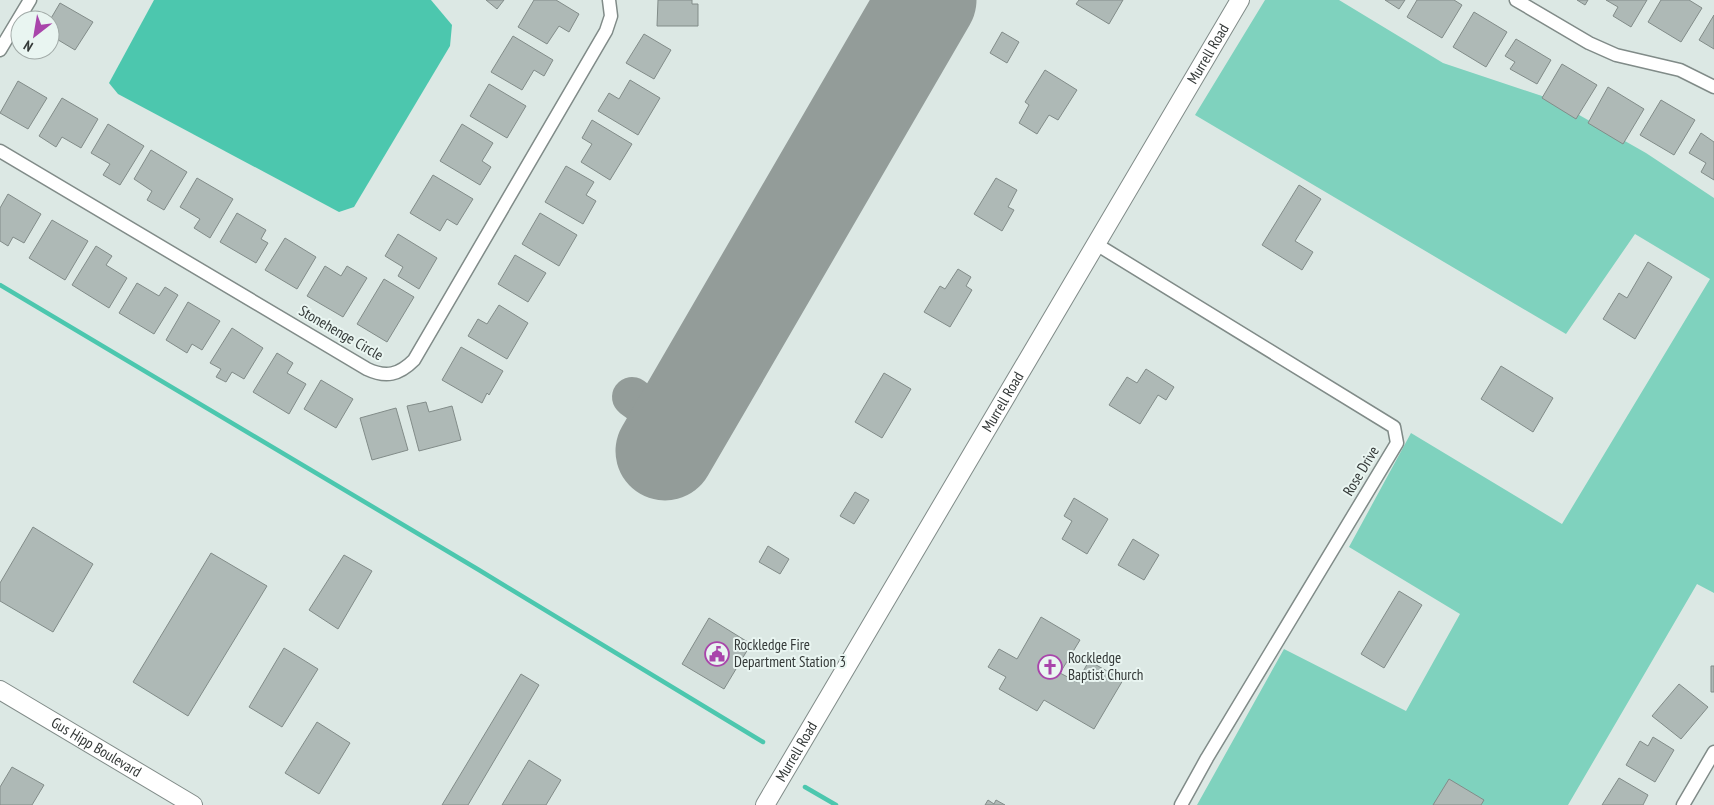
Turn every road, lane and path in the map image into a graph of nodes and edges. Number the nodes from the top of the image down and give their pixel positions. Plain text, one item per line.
1 (30, 0) edge
2 (609, 0) edge
3 (1240, 0) edge
4 (1516, 0) edge
5 (0, 50) edge
6 (1714, 87) edge
7 (0, 151) edge
8 (1096, 244) junction
9 (0, 690) edge
10 (1714, 752) edge
11 (193, 805) edge
12 (765, 805) edge
13 (1181, 805) edge
14 (1682, 805) edge

1 - 5 street
2 - 7 street, Stonehenge Circle
3 - 8 street, Murrell Road
4 - 6 street
8 - 12 street, Murrell Road
8 - 13 street, Rose Drive
9 - 11 street, Gus Hipp Boulevard
10 - 14 street

